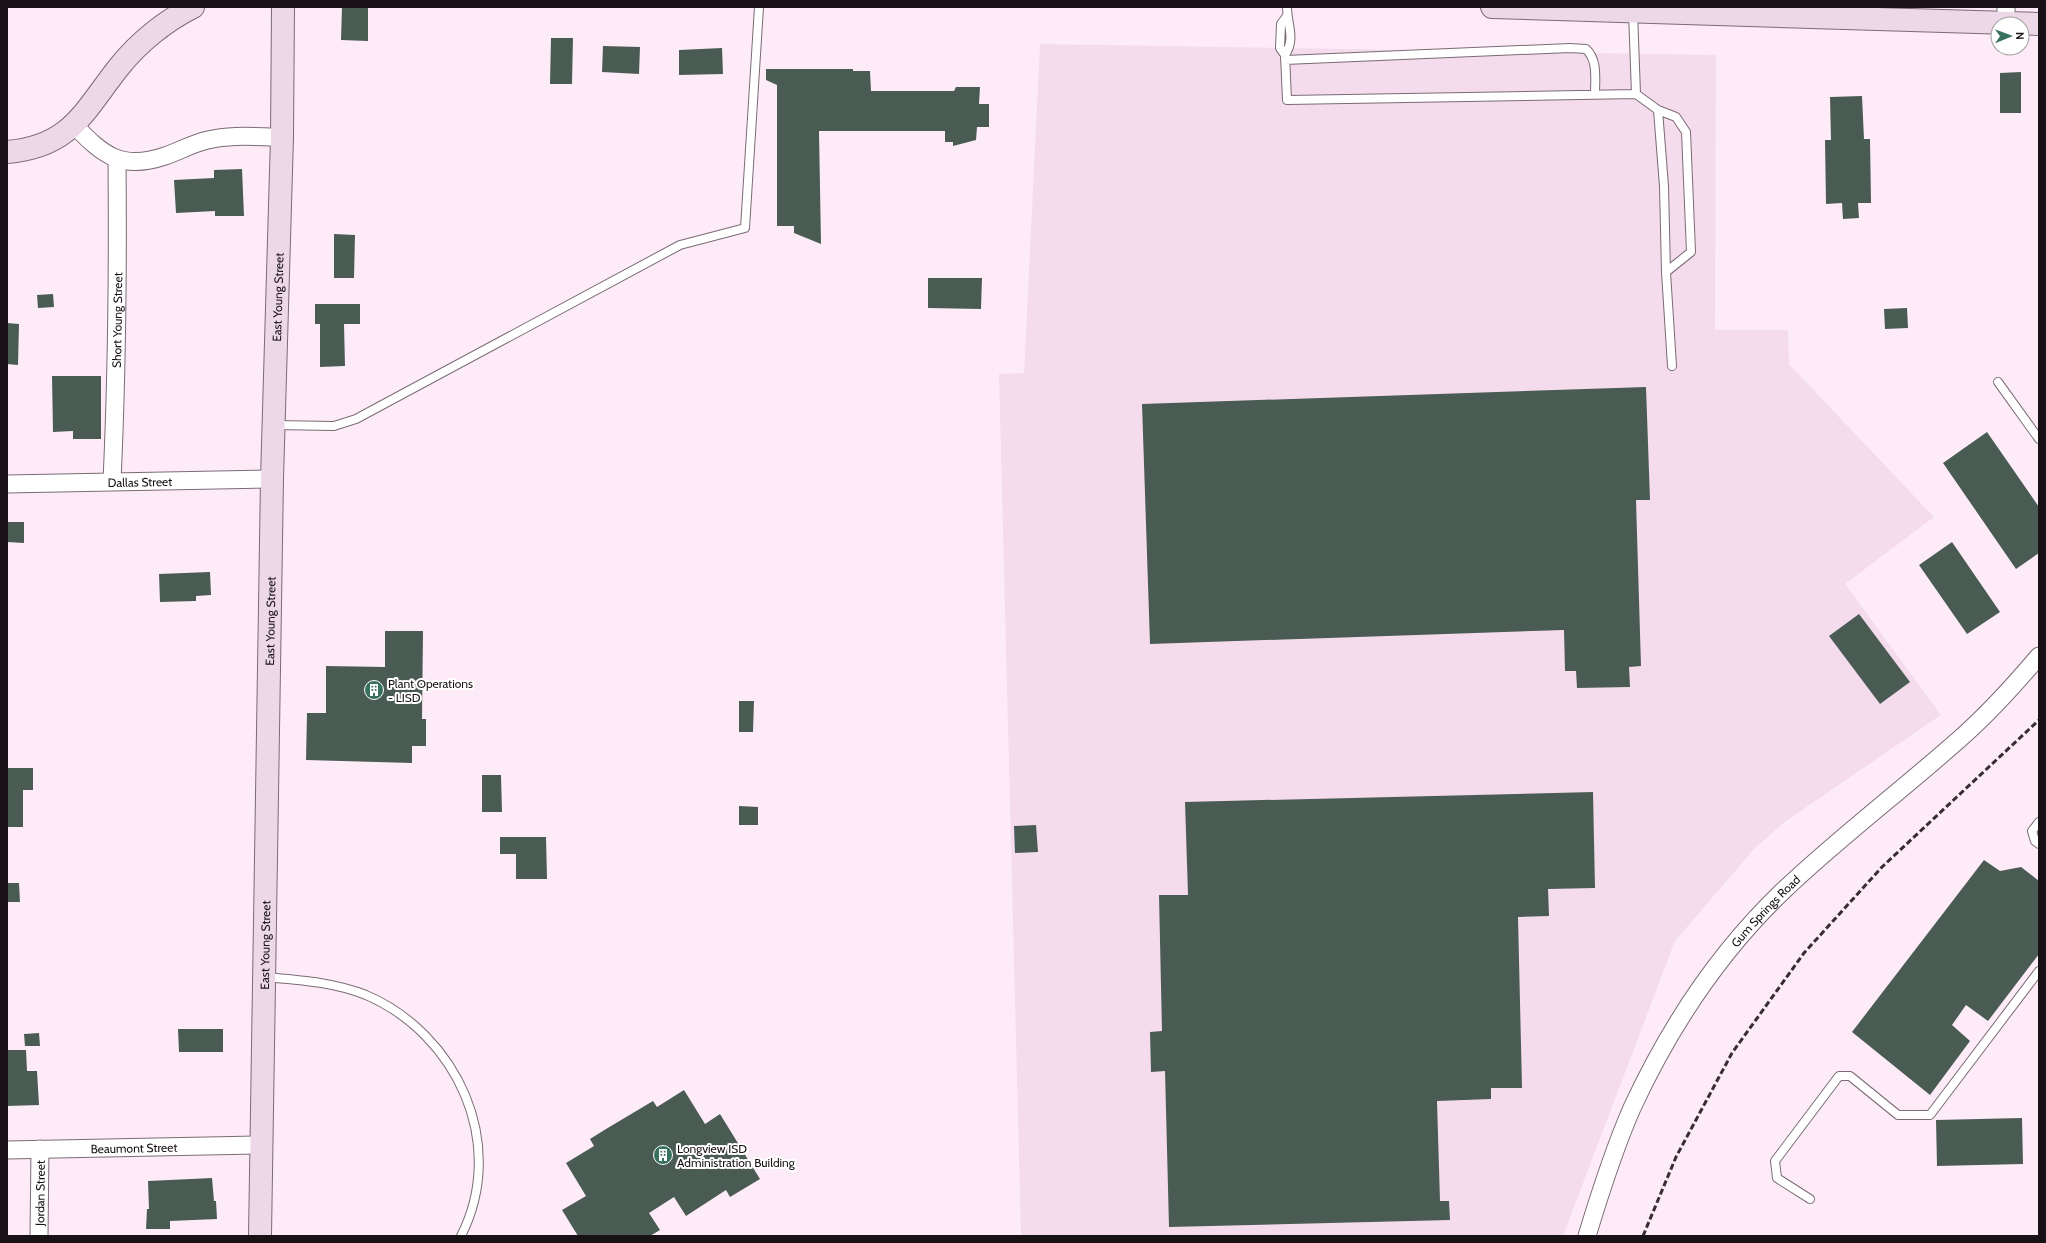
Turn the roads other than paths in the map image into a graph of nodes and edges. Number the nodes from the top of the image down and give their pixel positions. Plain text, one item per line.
1 (193, 7) edge
2 (283, 7) edge
3 (759, 7) edge
4 (1287, 7) edge
5 (1492, 7) edge
6 (1745, 11) edge
7 (1633, 12) junction
8 (2006, 15) edge
9 (2039, 24) edge
10 (1285, 58) junction
11 (1595, 94) junction
12 (1636, 94) junction
13 (1658, 110) junction
14 (74, 125) junction
15 (282, 137) junction
16 (7, 152) edge
17 (117, 159) junction
18 (1666, 272) junction
19 (1672, 366) dead end
20 (1998, 382) dead end
21 (274, 425) junction
22 (2039, 439) edge
23 (272, 479) junction
24 (112, 481) junction
25 (7, 484) edge
26 (2039, 656) edge
27 (2039, 822) edge
28 (2039, 844) edge
29 (2039, 971) edge
30 (264, 977) junction
31 (261, 1145) junction
32 (40, 1149) junction
33 (7, 1150) edge
34 (1810, 1199) dead end
35 (39, 1236) edge
36 (260, 1236) edge
37 (461, 1236) edge
38 (1587, 1236) edge

1 - 14 street
2 - 15 street, East Young Street
3 - 21 lane
4 - 10 lane
5 - 7 street
6 - 7 street
6 - 8 street
7 - 12 lane
8 - 9 street
10 - 11 lane
10 - 11 lane
11 - 12 lane
12 - 13 lane
13 - 18 lane
13 - 18 lane
14 - 16 street
14 - 17 street
15 - 17 street
15 - 21 street, East Young Street
17 - 24 street, Short Young Street
18 - 19 lane
20 - 22 lane
21 - 23 street, East Young Street
23 - 24 street, Dallas Street
23 - 30 street, East Young Street
24 - 25 street, Dallas Street
26 - 38 street, Gum Springs Road
27 - 28 lane
29 - 34 lane
30 - 31 street, East Young Street
30 - 37 lane
31 - 32 street, Beaumont Street
31 - 36 street, East Young Street
32 - 33 street, Beaumont Street
32 - 35 street, Jordan Street

